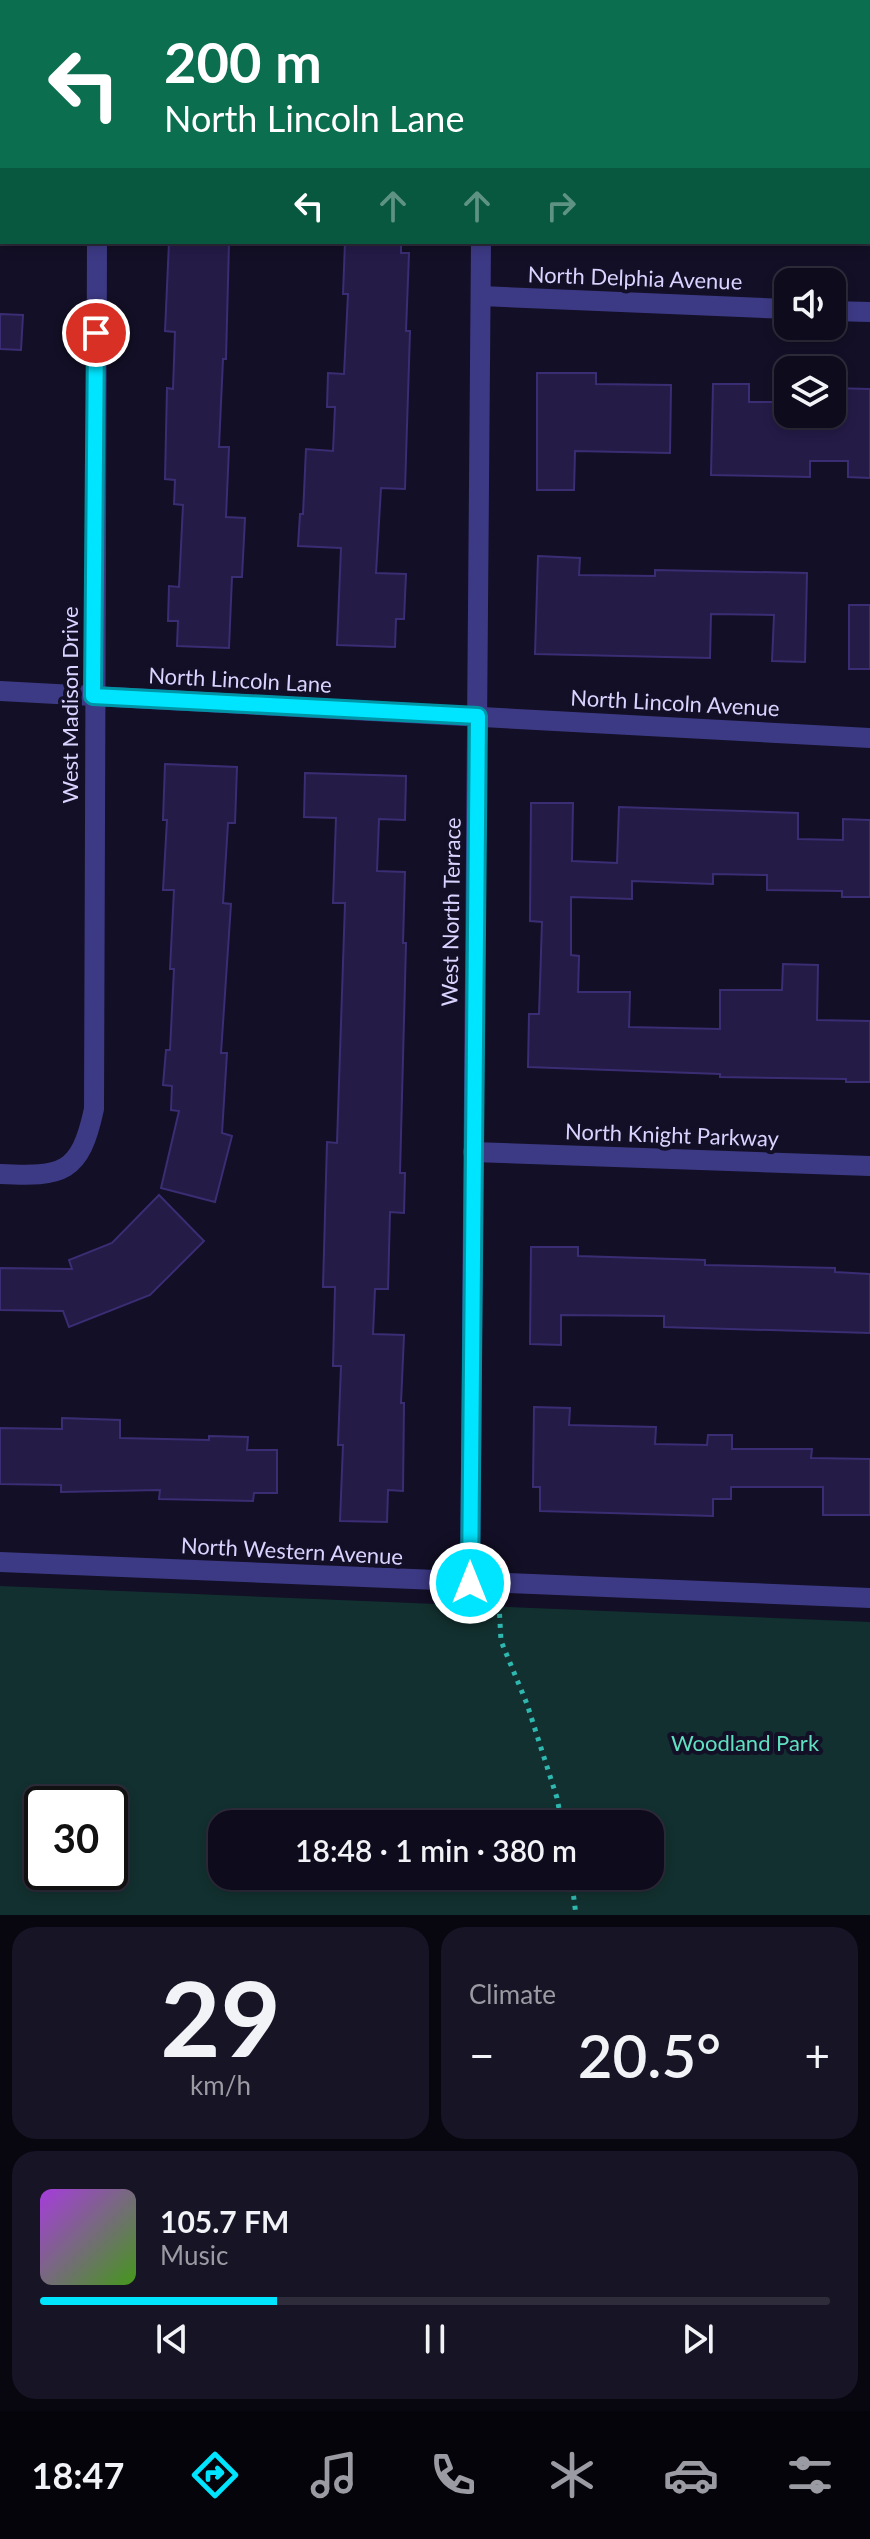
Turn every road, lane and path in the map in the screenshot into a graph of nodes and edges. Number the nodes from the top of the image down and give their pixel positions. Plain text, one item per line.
1 (97, 244) edge
2 (481, 244) edge
3 (481, 296) junction
4 (774, 308) edge
5 (846, 311) edge
6 (870, 312) edge
7 (0, 691) edge
8 (93, 696) junction
9 (478, 716) junction
10 (870, 738) edge
11 (473, 1152) junction
12 (870, 1166) edge
13 (0, 1174) edge
14 (0, 1562) edge
15 (470, 1583) junction
16 (498, 1584) junction
17 (870, 1598) edge
18 (558, 1810) edge
19 (573, 1890) edge
20 (576, 1915) edge

1 - 8 street, West Madison Drive
2 - 3 street, West North Terrace
3 - 4 street, North Delphia Avenue
3 - 9 street, West North Terrace
5 - 6 street
7 - 8 street, North Lincoln Lane
8 - 9 street, North Lincoln Lane
8 - 13 street, West Madison Drive
9 - 10 street, North Lincoln Avenue
9 - 11 street, West North Terrace
11 - 12 street, North Knight Parkway
11 - 15 street, West North Terrace
14 - 15 street, North Western Avenue
15 - 16 street, North Western Avenue
16 - 17 street, North Western Avenue
16 - 18 path
19 - 20 path

